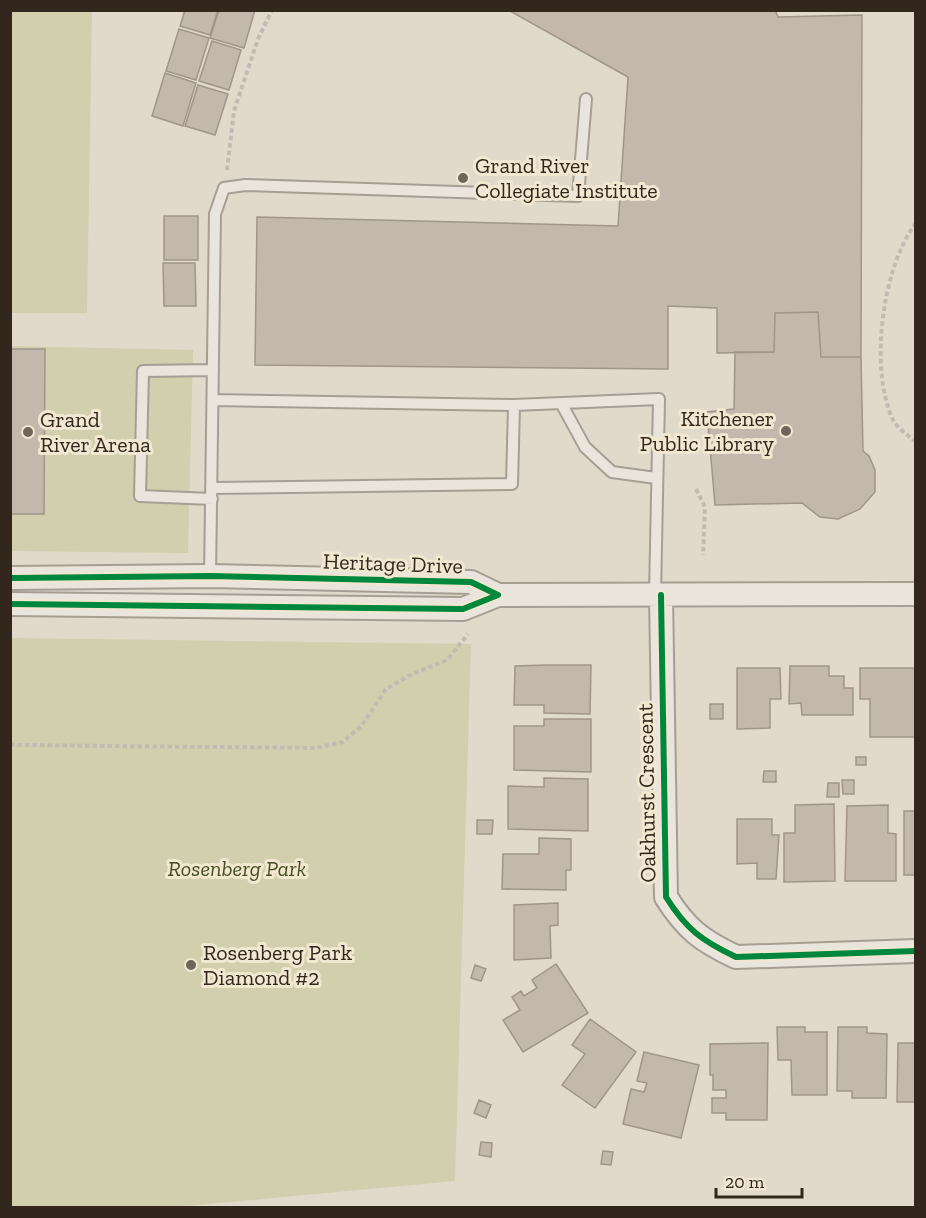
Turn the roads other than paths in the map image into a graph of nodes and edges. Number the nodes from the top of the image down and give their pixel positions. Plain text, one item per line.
1 (586, 99) dead end
2 (213, 370) junction
3 (213, 400) junction
4 (561, 403) junction
5 (514, 405) junction
6 (656, 478) junction
7 (211, 488) junction
8 (212, 500) junction
9 (210, 576) junction
10 (10, 578) edge
11 (915, 594) edge
12 (498, 595) junction
13 (658, 595) junction
14 (10, 604) edge
15 (212, 606) junction
16 (915, 951) edge

1 - 2 lane
2 - 3 lane
2 - 8 lane
3 - 5 lane
3 - 7 lane
4 - 5 lane
4 - 6 lane
4 - 6 lane
5 - 7 lane
6 - 13 lane
7 - 8 lane
8 - 9 lane
9 - 10 street, Heritage Drive
9 - 12 street, Heritage Drive
9 - 15 street
11 - 13 street, Heritage Drive
12 - 13 street, Heritage Drive
12 - 15 street, Heritage Drive
13 - 16 street, Oakhurst Crescent
14 - 15 street, Heritage Drive

